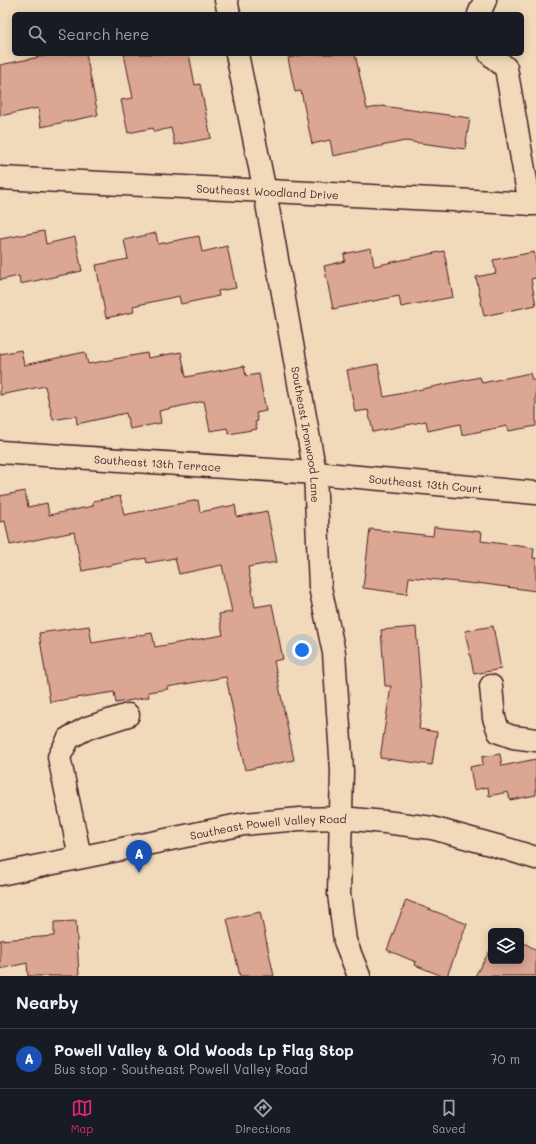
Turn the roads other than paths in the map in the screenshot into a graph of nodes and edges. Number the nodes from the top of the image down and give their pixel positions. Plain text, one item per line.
1 (226, 0) edge
2 (485, 0) edge
3 (229, 12) edge
4 (480, 12) edge
5 (237, 56) edge
6 (492, 56) edge
7 (0, 178) edge
8 (265, 192) junction
9 (533, 204) edge
10 (0, 452) edge
11 (315, 473) junction
12 (536, 493) edge
13 (491, 686) dead end
14 (128, 715) dead end
15 (536, 740) edge
16 (341, 818) junction
17 (80, 857) junction
18 (536, 858) edge
19 (0, 874) edge
20 (359, 976) edge

1 - 3 street
2 - 4 street
5 - 8 street, Southeast Ironwood Lane
6 - 9 street
7 - 8 street, Southeast Woodland Drive
8 - 9 street, Southeast Woodland Drive
8 - 11 street, Southeast Ironwood Lane
10 - 11 street, Southeast 13th Terrace
11 - 12 street, Southeast 13th Court
11 - 16 street, Southeast Ironwood Lane
13 - 15 street
14 - 17 street
16 - 17 street, Southeast Powell Valley Road
16 - 18 street, Southeast Powell Valley Road
16 - 20 street, Southeast Ironwood Lane
17 - 19 street, Southeast Powell Valley Road

